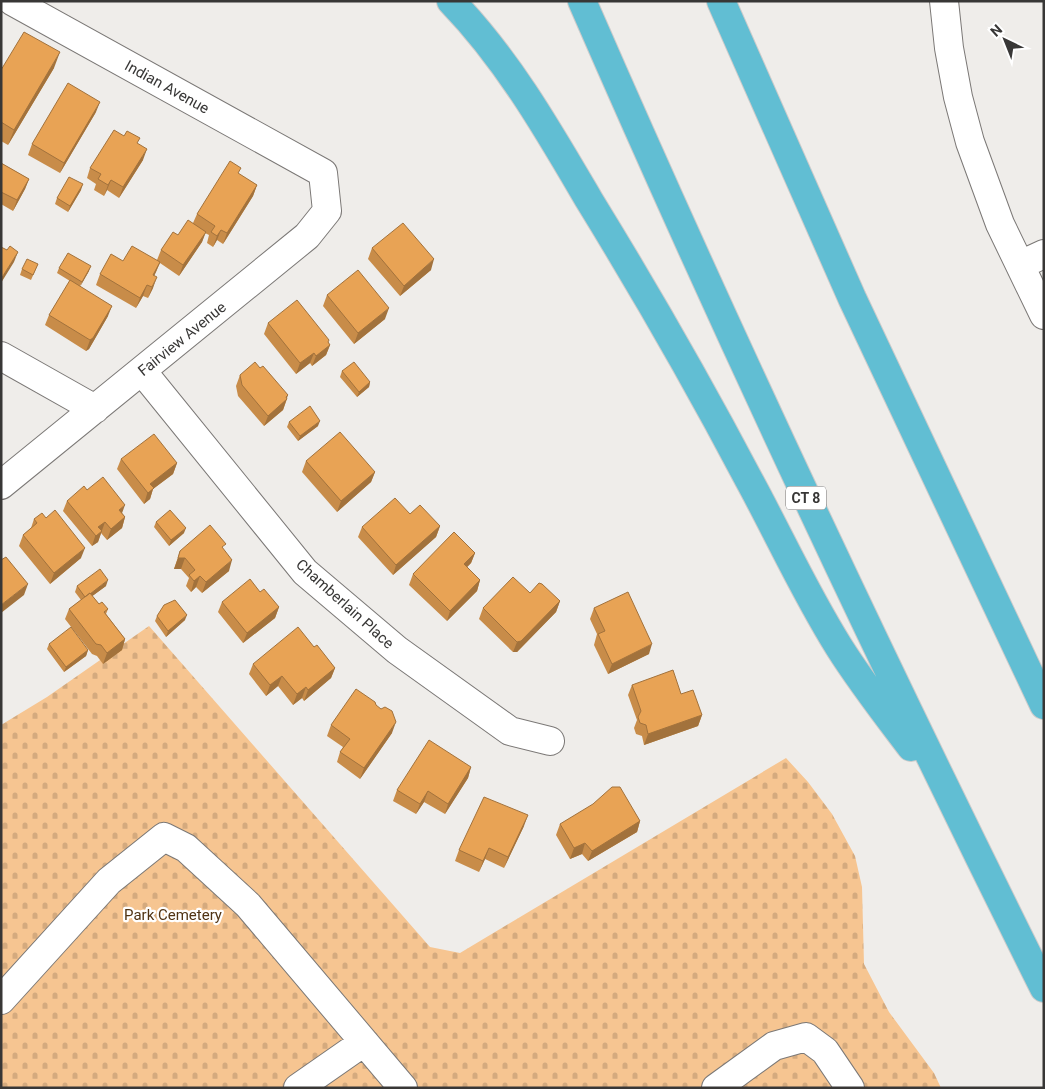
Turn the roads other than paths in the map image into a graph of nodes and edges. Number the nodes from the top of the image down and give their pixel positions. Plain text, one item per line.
1 (12, 1) edge
2 (451, 1) edge
3 (582, 1) edge
4 (721, 1) edge
5 (944, 1) edge
6 (323, 173) joint
7 (1032, 260) edge
8 (1044, 315) edge
9 (1, 356) edge
10 (142, 371) junction
11 (95, 410) junction
12 (1, 485) edge
13 (1044, 705) edge
14 (550, 741) dead end
15 (947, 793) junction
16 (1044, 988) edge
17 (1, 1000) edge
18 (364, 1042) junction
19 (298, 1088) edge
20 (403, 1088) edge
21 (716, 1088) edge
22 (850, 1088) edge

1 - 6 street, Indian Avenue
2 - 15 highway
3 - 15 highway, CT 8
4 - 13 highway
5 - 7 street
6 - 10 street, Fairview Avenue
7 - 8 street
9 - 11 street
10 - 11 street, Fairview Avenue
10 - 14 street, Chamberlain Place
11 - 12 street, Fairview Avenue
15 - 16 highway, CT 8
17 - 18 street
18 - 19 street
18 - 20 street
21 - 22 street

